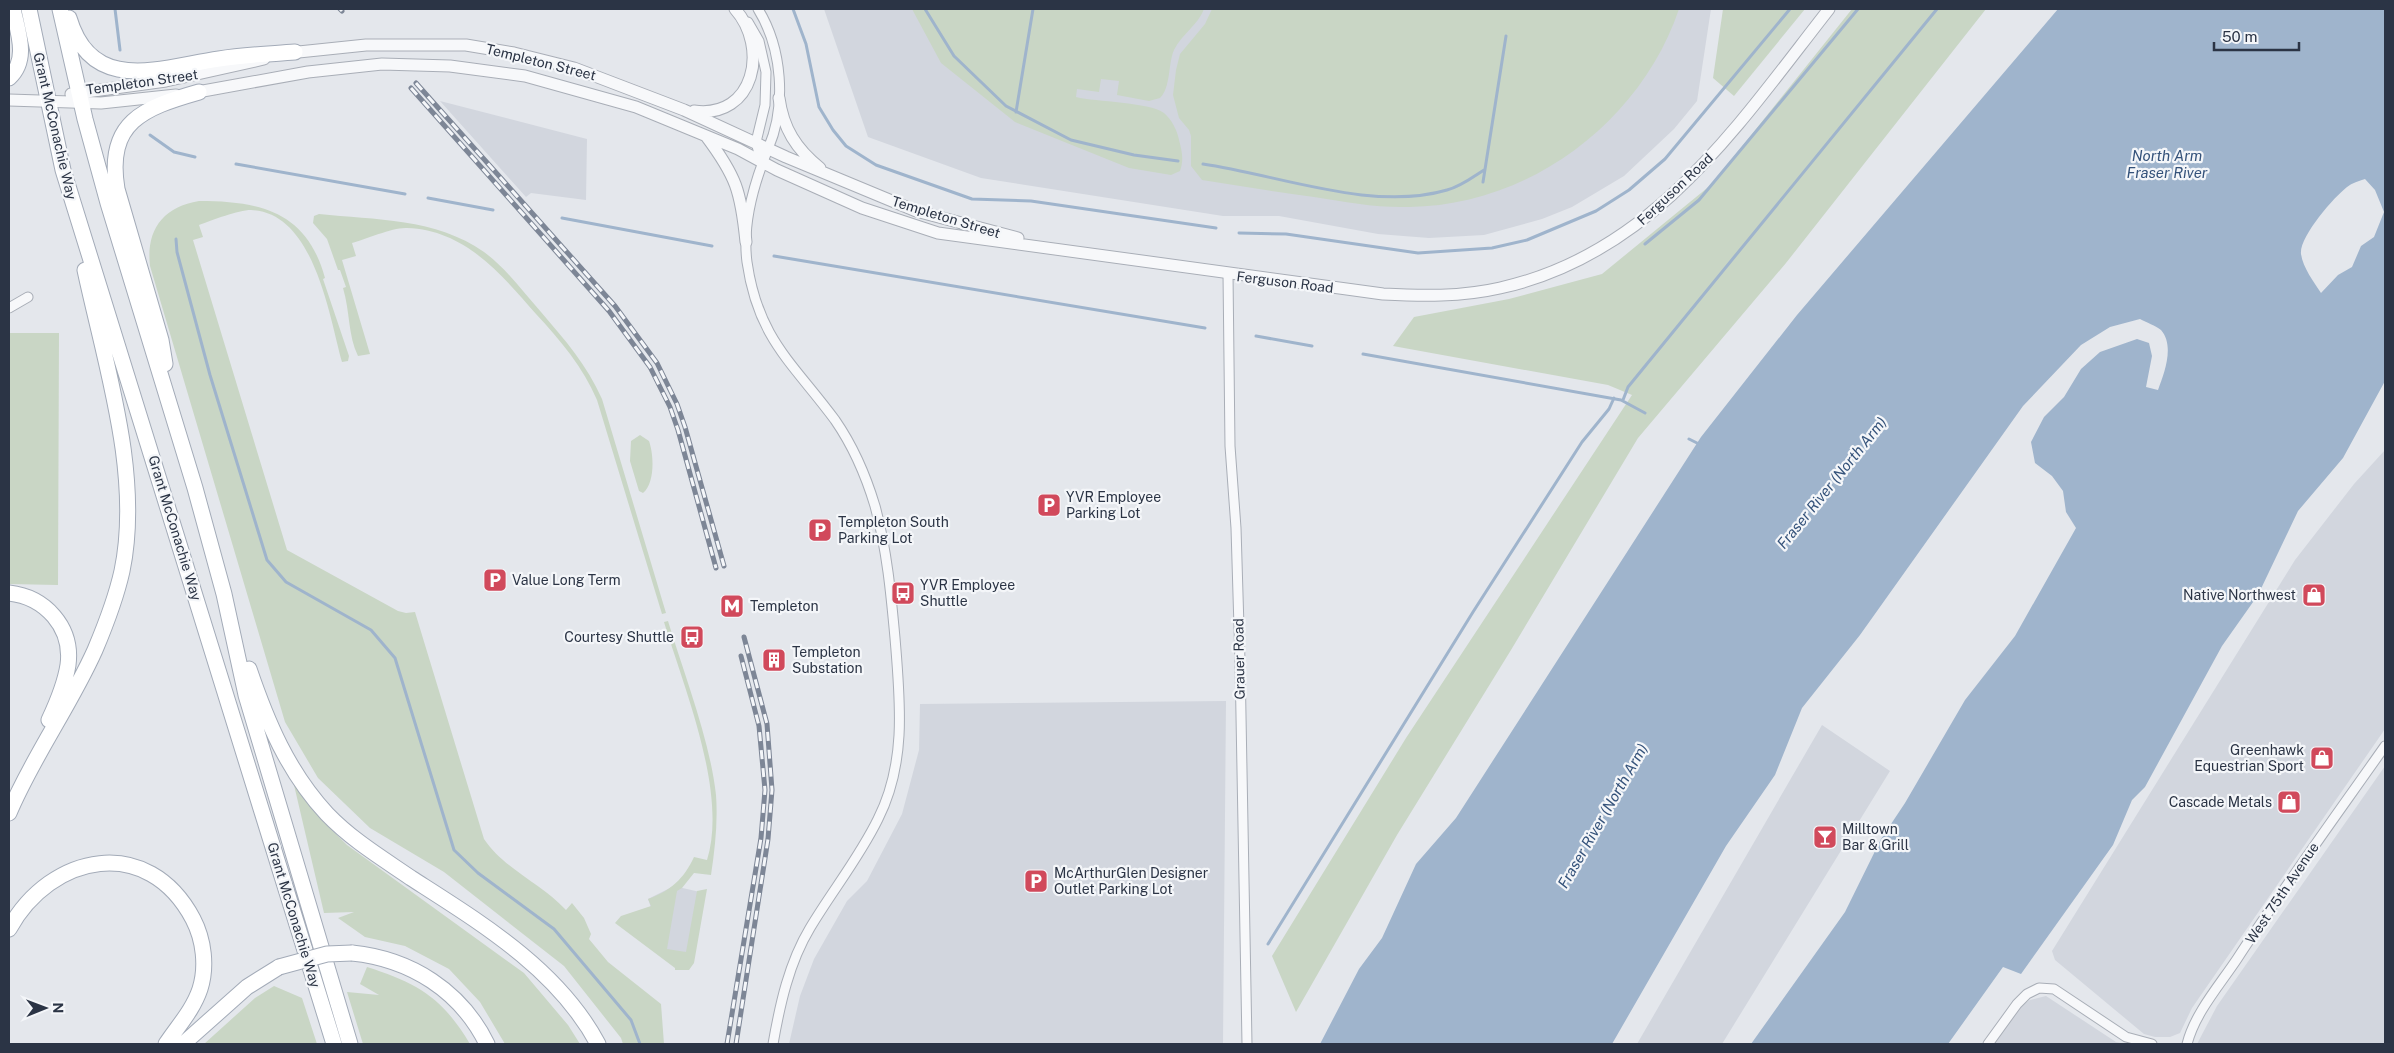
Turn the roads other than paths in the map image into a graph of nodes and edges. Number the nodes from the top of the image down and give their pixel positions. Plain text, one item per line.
1 (13, 9) edge
2 (29, 9) edge
3 (60, 9) edge
4 (67, 9) edge
5 (736, 9) edge
6 (758, 9) edge
7 (1829, 9) edge
8 (295, 52) junction
9 (9, 78) edge
10 (199, 92) junction
11 (80, 97) junction
12 (779, 98) junction
13 (9, 100) edge
14 (47, 100) junction
15 (684, 110) junction
16 (706, 136) junction
17 (756, 142) junction
18 (769, 148) junction
19 (761, 161) junction
20 (63, 170) junction
21 (848, 184) junction
22 (746, 242) junction
23 (1068, 250) junction
24 (1228, 274) junction
25 (28, 297) dead end
26 (9, 308) edge
27 (176, 420) junction
28 (9, 594) edge
29 (224, 594) junction
30 (2385, 746) edge
31 (21, 786) junction
32 (9, 813) edge
33 (9, 929) edge
34 (166, 1044) edge
35 (183, 1044) edge
36 (334, 1044) edge
37 (350, 1044) edge
38 (488, 1044) edge
39 (598, 1044) edge
40 (773, 1044) edge
41 (1246, 1044) edge
42 (1988, 1044) edge
43 (2152, 1044) edge
44 (2187, 1044) edge

1 - 9 main road
2 - 14 main road, Grant McConachie Way
3 - 11 main road, Grant McConachie Way
4 - 8 main road
5 - 15 street
5 - 17 street
6 - 12 street
7 - 24 street, Ferguson Road
8 - 11 street, Templeton Street
8 - 15 street, Templeton Street
10 - 11 street, Templeton Street
10 - 16 street, Templeton Street
10 - 27 main road
11 - 14 street, Templeton Street
11 - 27 main road, Grant McConachie Way
12 - 18 street
12 - 21 street
13 - 14 street, Templeton Street
14 - 20 main road, Grant McConachie Way
15 - 17 street, Templeton Street
16 - 19 street, Templeton Street
16 - 22 street
17 - 18 street, Templeton Street
17 - 19 street
18 - 19 street
18 - 21 street, Templeton Street
19 - 22 street
19 - 23 street, Templeton Street
20 - 31 main road
20 - 36 main road, Grant McConachie Way
21 - 23 street, Templeton Street
22 - 40 street
23 - 24 street, Templeton Street
24 - 41 street, Grauer Road
25 - 26 street
27 - 29 main road, Grant McConachie Way
28 - 31 main road
29 - 37 main road, Grant McConachie Way
29 - 39 main road
30 - 44 street, West 75th Avenue
31 - 32 main road
33 - 34 main road
35 - 38 main road, bridge
42 - 43 street

